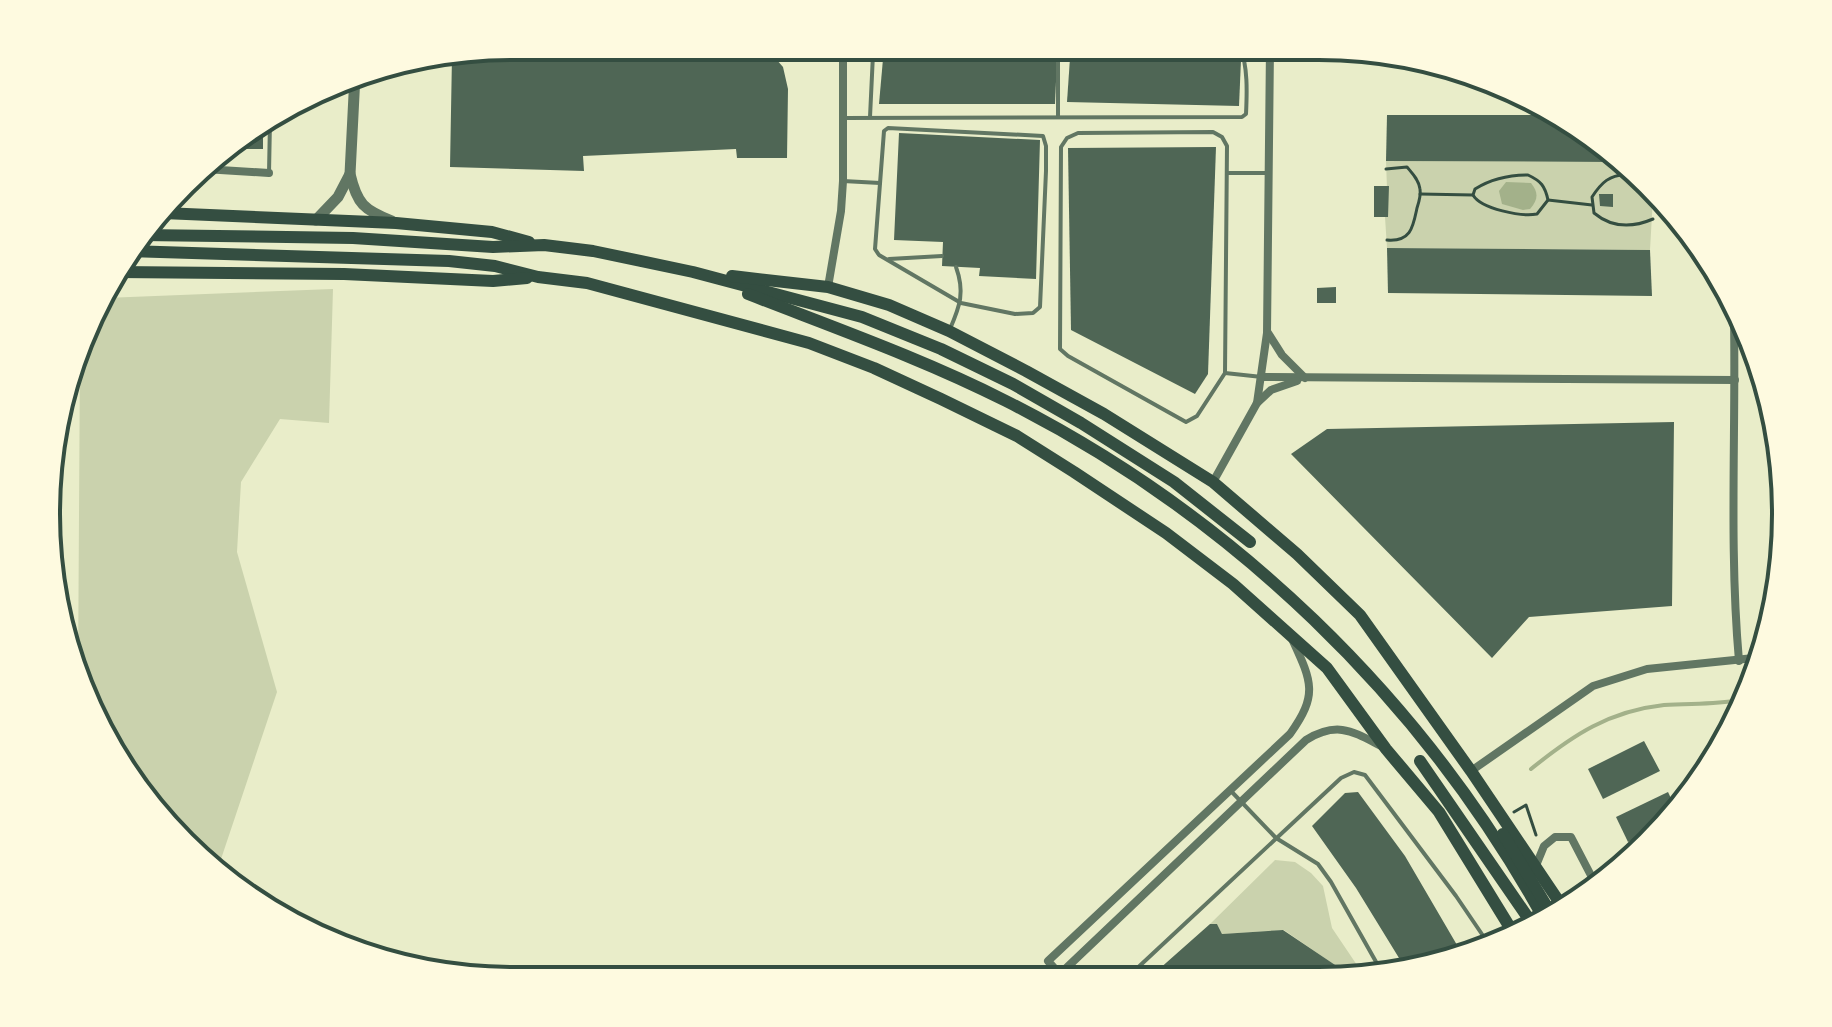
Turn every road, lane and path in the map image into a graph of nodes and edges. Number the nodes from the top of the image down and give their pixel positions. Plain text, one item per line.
1 (843, 60) edge
2 (872, 60) edge
3 (1058, 60) edge
4 (1244, 60) edge
5 (1270, 60) edge
6 (354, 89) edge
7 (869, 117) junction
8 (1058, 117) junction
9 (844, 118) junction
10 (270, 131) edge
11 (219, 169) edge
12 (1386, 169) dead end
13 (269, 173) joint
14 (1227, 173) junction
15 (1269, 173) junction
16 (350, 174) junction
17 (1621, 176) edge
18 (843, 181) junction
19 (880, 183) junction
20 (1420, 194) junction
21 (1473, 195) junction
22 (1548, 200) junction
23 (1592, 205) junction
24 (173, 213) edge
25 (1653, 219) dead end
26 (316, 220) junction
27 (396, 223) junction
28 (155, 235) edge
29 (1387, 240) dead end
30 (544, 245) junction
31 (144, 251) edge
32 (942, 256) dead end
33 (888, 259) junction
34 (956, 267) dead end
35 (131, 271) edge
36 (693, 272) junction
37 (538, 277) junction
38 (828, 287) junction
39 (961, 303) junction
40 (949, 331) junction
41 (1267, 333) junction
42 (1734, 334) edge
43 (1225, 373) junction
44 (1262, 377) junction
45 (1305, 378) junction
46 (1735, 380) junction
47 (1257, 403) junction
48 (1213, 482) junction
49 (1250, 542) dead end
50 (1291, 637) junction
51 (1748, 659) edge
52 (1739, 661) junction
53 (1386, 749) junction
54 (1420, 761) dead end
55 (1471, 771) junction
56 (1456, 781) junction
57 (1230, 790) junction
58 (1241, 801) junction
59 (1526, 805) dead end
60 (1536, 835) dead end
61 (1276, 838) junction
62 (1535, 868) junction
63 (1591, 876) edge
64 (1557, 899) edge
65 (1546, 905) edge
66 (1538, 910) edge
67 (1527, 916) edge
68 (1508, 925) edge
69 (1483, 936) edge
70 (1376, 963) edge
71 (1053, 967) edge
72 (1070, 967) edge
73 (1138, 967) edge

1 - 9 street
2 - 7 lane
3 - 8 lane
4 - 8 lane
5 - 15 street
6 - 16 street
7 - 8 lane
7 - 9 lane
9 - 18 street
10 - 13 lane
11 - 13 street
12 - 20 path
14 - 15 lane
14 - 43 lane
14 - 43 lane
15 - 41 street
16 - 26 street
16 - 27 street
17 - 23 path
18 - 19 lane
18 - 38 street
19 - 33 lane
19 - 39 lane
20 - 21 path
20 - 29 path
21 - 22 path
21 - 22 path
22 - 23 path
23 - 25 path
24 - 26 main road
26 - 27 main road
27 - 30 main road
28 - 30 main road
30 - 36 main road
31 - 37 main road
32 - 33 lane
33 - 39 lane
34 - 39 lane
35 - 37 main road
36 - 38 main road
36 - 49 main road
36 - 56 main road
37 - 50 main road
38 - 40 main road
39 - 40 lane
40 - 48 main road
41 - 44 street
41 - 45 street
42 - 46 street
43 - 44 lane
44 - 45 street
44 - 47 street
45 - 46 street
45 - 47 street
46 - 52 street
47 - 48 street
48 - 55 main road
50 - 53 main road
50 - 57 street
51 - 52 street
52 - 55 street
53 - 58 street
53 - 68 main road
54 - 67 main road
55 - 62 main road
56 - 65 main road
56 - 66 main road
57 - 58 lane
57 - 71 street
58 - 61 lane
58 - 72 street
59 - 60 path
61 - 69 lane
61 - 70 lane
61 - 73 lane
62 - 63 street
62 - 64 main road

